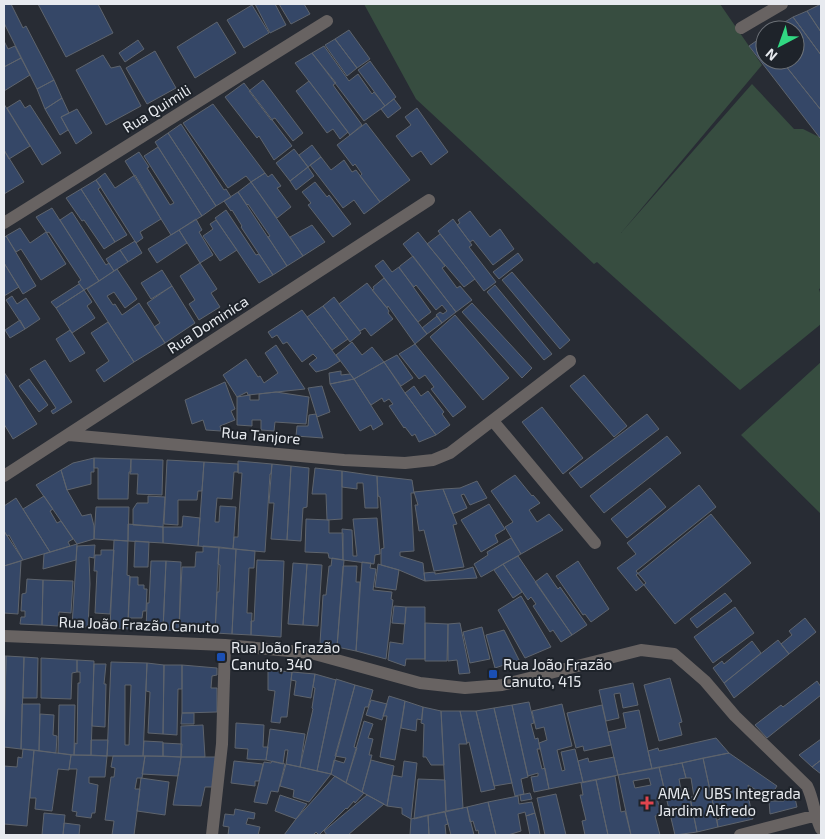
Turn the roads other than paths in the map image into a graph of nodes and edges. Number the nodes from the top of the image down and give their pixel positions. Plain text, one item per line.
1 (782, 4) edge
2 (327, 21) dead end
3 (741, 28) dead end
4 (429, 200) dead end
5 (4, 224) edge
6 (570, 361) dead end
7 (493, 421) junction
8 (69, 435) junction
9 (4, 476) edge
10 (595, 543) dead end
11 (4, 636) edge
12 (225, 645) junction
13 (818, 815) edge
14 (821, 829) edge
15 (212, 835) edge
16 (740, 835) edge

1 - 3 street
2 - 5 street, Rua Quimili
4 - 8 street, Rua Dominica
6 - 7 street
7 - 8 street, Rua Tanjore
7 - 10 street
8 - 9 street, Rua Dominica
11 - 12 street, Rua João Frazão Canuto
12 - 13 street, Rua João Frazão Canuto
12 - 15 street
13 - 14 street, Rua João Frazão Canuto
13 - 16 street

